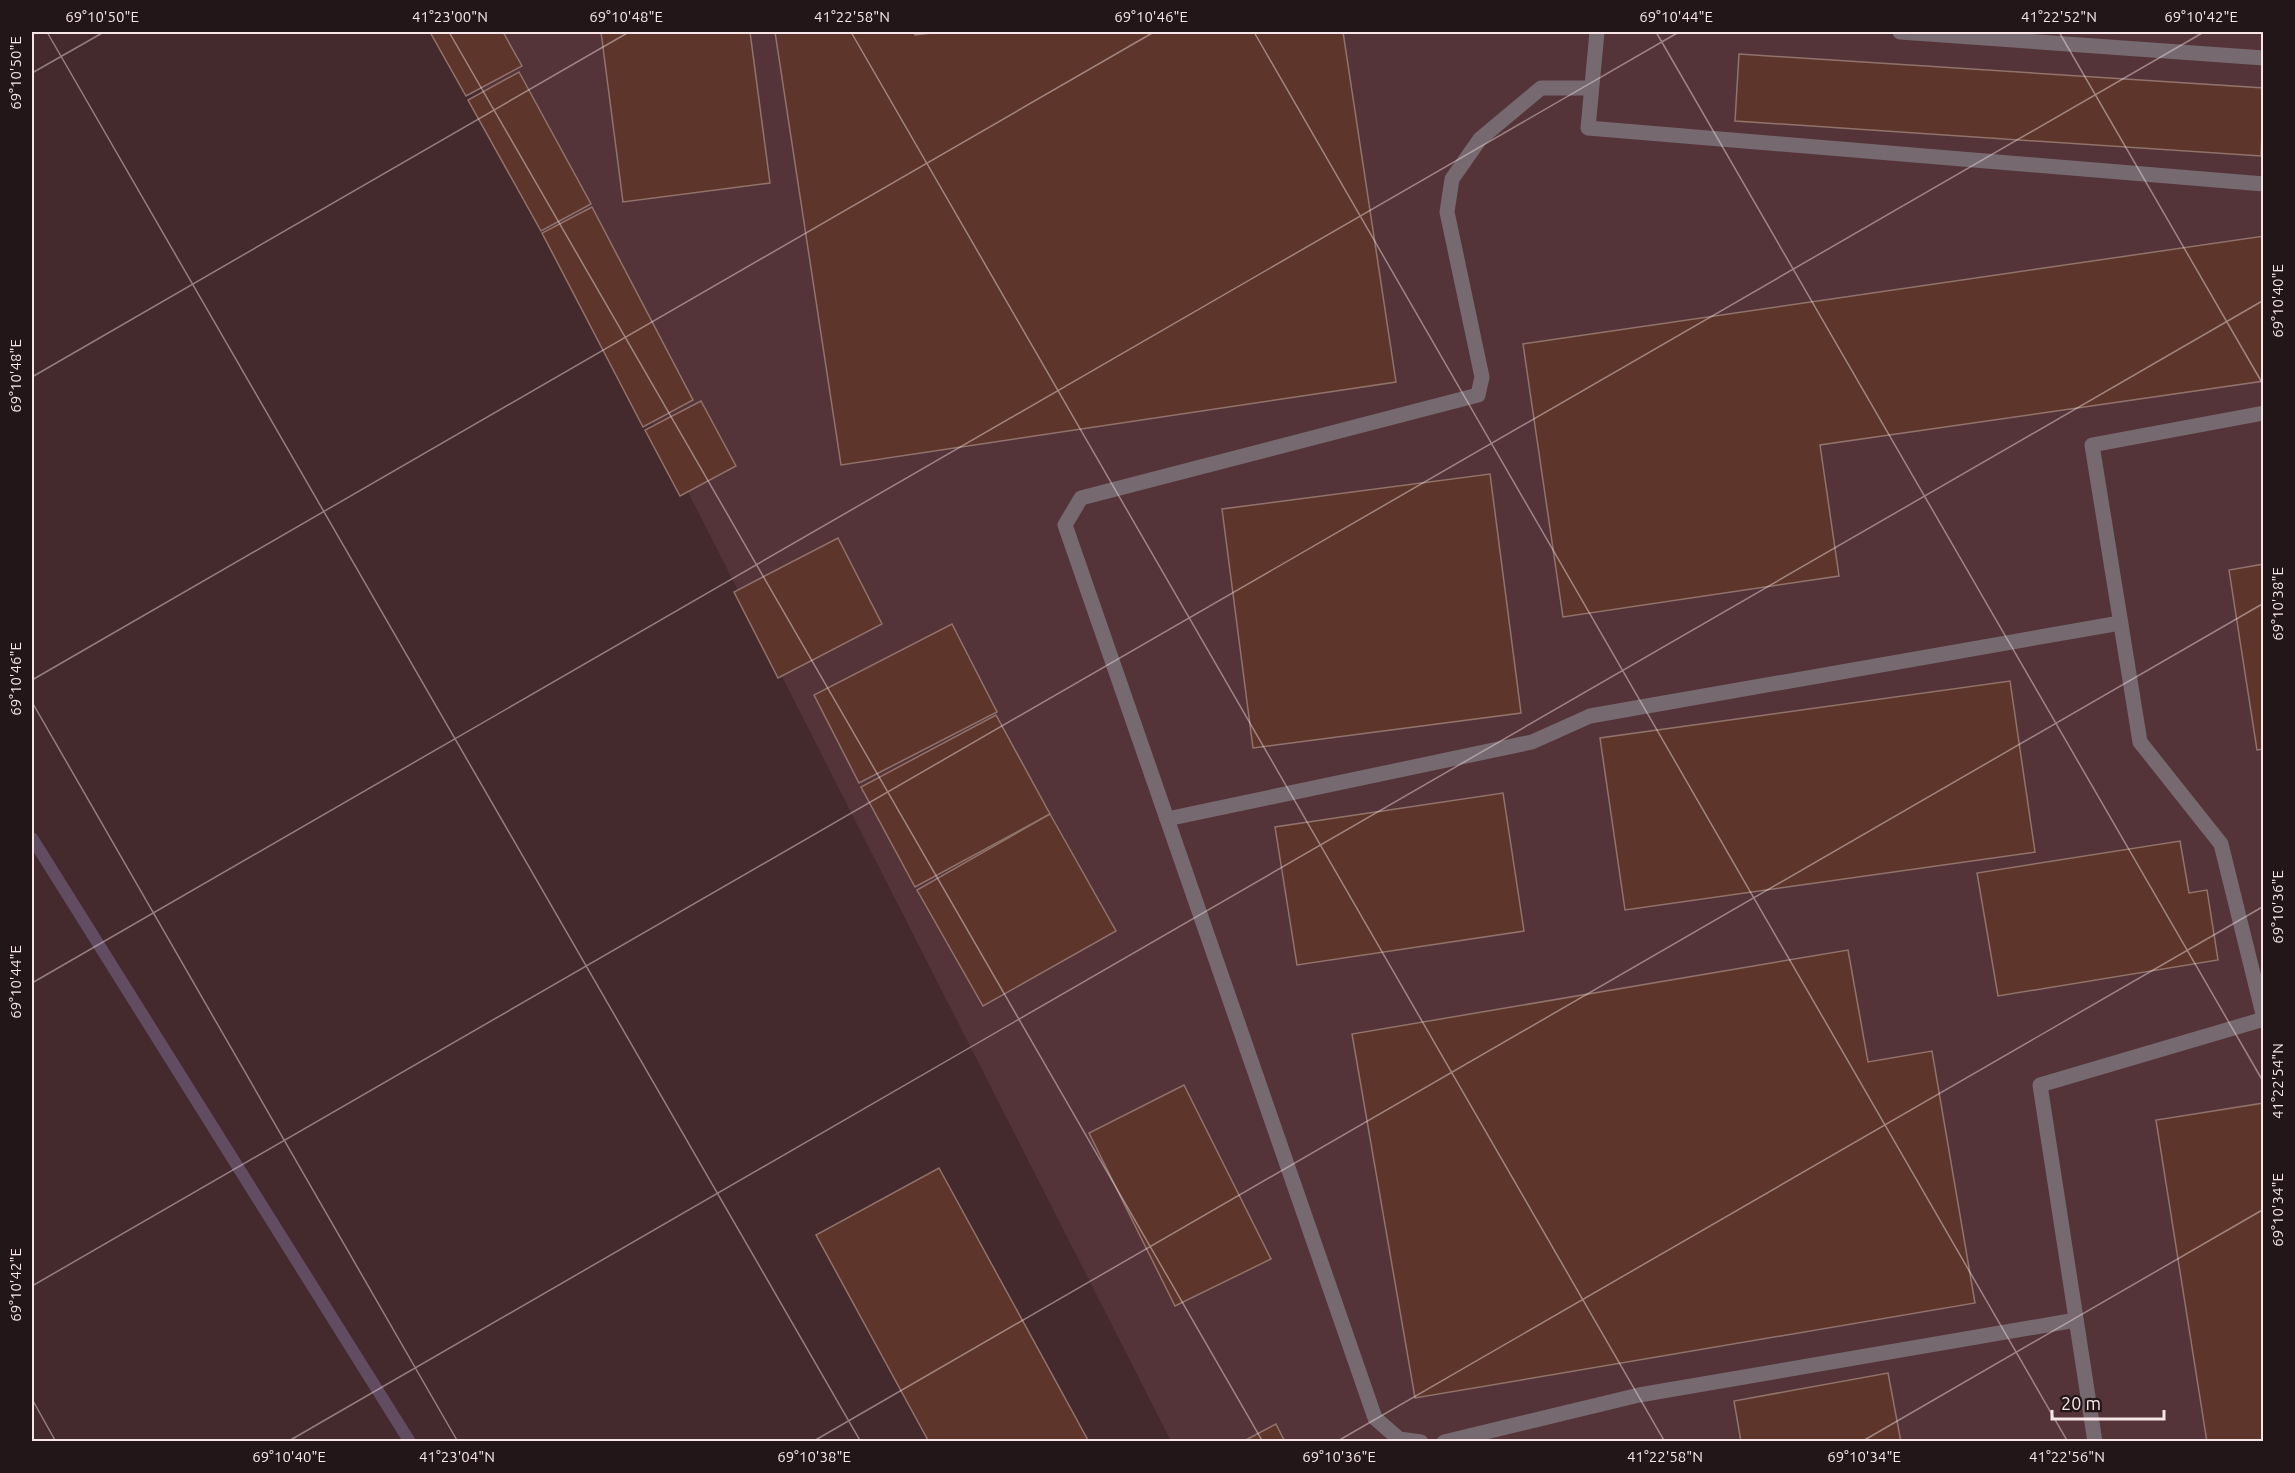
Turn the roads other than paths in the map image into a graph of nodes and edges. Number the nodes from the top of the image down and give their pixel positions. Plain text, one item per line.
1 (1597, 32) edge
2 (1900, 32) edge
3 (2264, 58) edge
4 (1592, 88) junction
5 (2264, 184) edge
6 (2264, 412) edge
7 (2120, 623) junction
8 (1167, 819) junction
9 (2264, 1018) edge
10 (2076, 1320) junction
11 (1421, 1442) edge
12 (1444, 1442) edge
13 (2095, 1442) edge

1 - 4 lane
2 - 3 lane
4 - 5 lane
4 - 8 lane
6 - 7 lane
7 - 8 lane
7 - 9 lane
8 - 11 lane
9 - 10 lane
10 - 12 lane
10 - 13 lane

